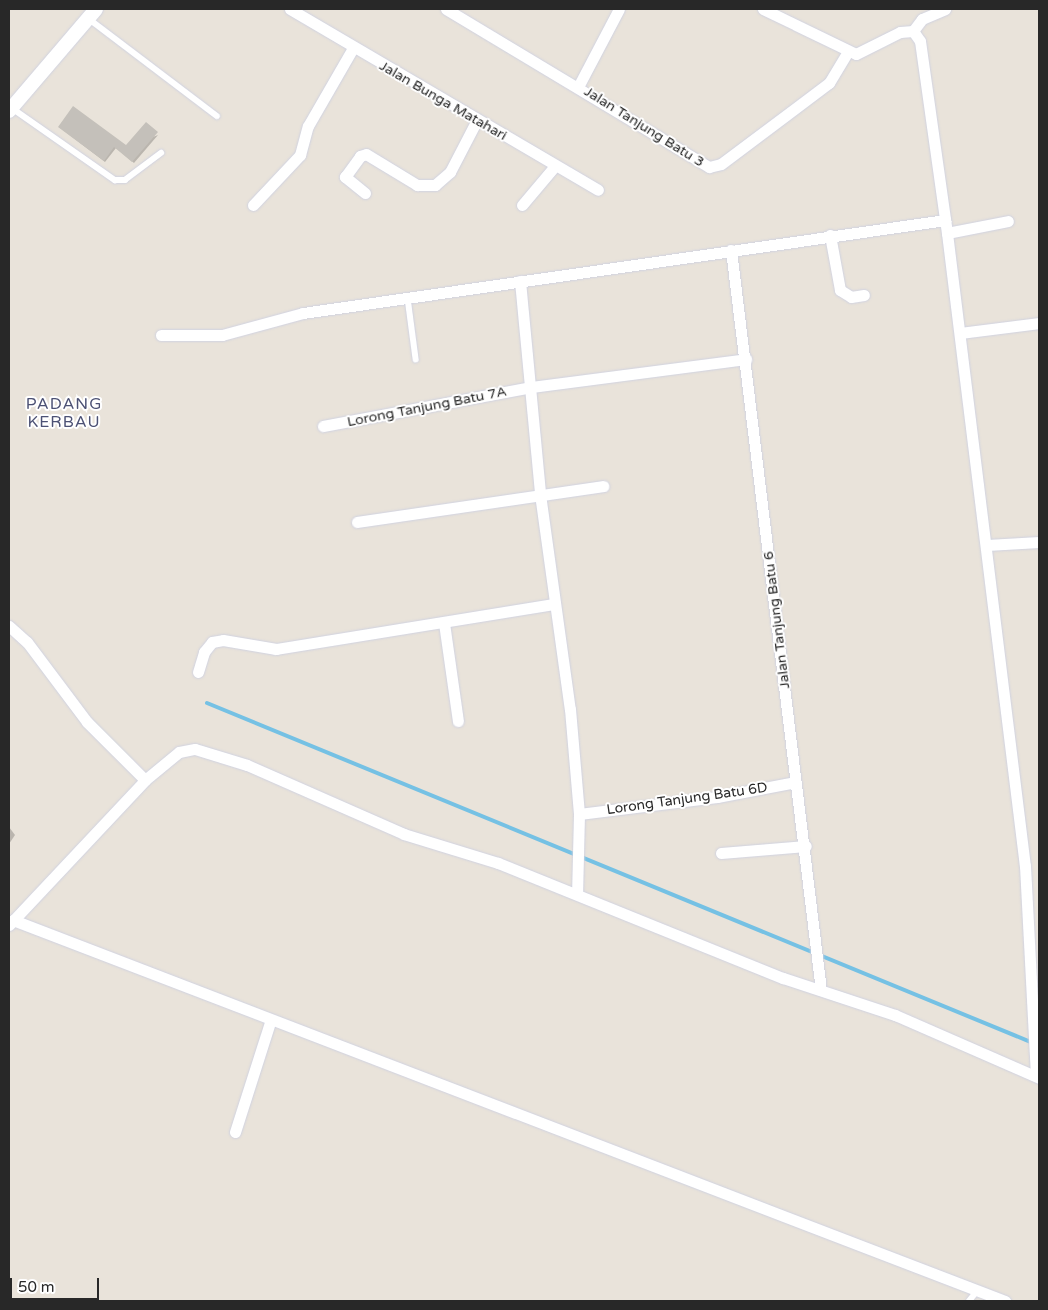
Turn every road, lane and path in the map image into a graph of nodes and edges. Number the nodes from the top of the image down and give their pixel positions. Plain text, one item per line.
1 (290, 9) edge
2 (446, 9) edge
3 (619, 9) edge
4 (764, 9) edge
5 (945, 9) edge
6 (92, 14) edge
7 (913, 31) junction
8 (353, 48) junction
9 (847, 53) junction
10 (578, 86) junction
11 (10, 109) edge
12 (217, 116) dead end
13 (477, 120) junction
14 (161, 153) dead end
15 (555, 166) junction
16 (598, 190) dead end
17 (364, 193) dead end
18 (253, 205) dead end
19 (522, 205) dead end
20 (945, 220) junction
21 (1008, 221) dead end
22 (947, 233) junction
23 (830, 235) junction
24 (731, 250) junction
25 (520, 281) junction
26 (864, 295) dead end
27 (408, 298) junction
28 (1039, 323) edge
29 (960, 333) junction
30 (160, 335) dead end
31 (416, 359) dead end
32 (746, 359) junction
33 (531, 387) junction
34 (323, 426) dead end
35 (603, 486) dead end
36 (540, 494) junction
37 (357, 522) dead end
38 (1039, 542) edge
39 (987, 545) junction
40 (554, 604) junction
41 (444, 623) junction
42 (9, 626) edge
43 (198, 672) dead end
44 (458, 721) dead end
45 (145, 780) junction
46 (796, 782) junction
47 (579, 814) junction
48 (806, 846) junction
49 (721, 853) dead end
50 (577, 894) junction
51 (11, 922) edge
52 (821, 990) junction
53 (1035, 1001) edge
54 (268, 1029) junction
55 (1036, 1073) edge
56 (235, 1132) dead end
57 (978, 1291) junction
58 (969, 1301) edge
59 (1005, 1301) edge

1 - 8 street, Jalan Bunga Matahari
2 - 10 street, Jalan Tanjung Batu 3
3 - 10 street
4 - 9 street
5 - 7 street
6 - 11 street
6 - 12 lane
7 - 9 street
7 - 20 street
8 - 13 street, Jalan Bunga Matahari
8 - 18 street
9 - 10 street, Jalan Tanjung Batu 3
11 - 14 lane
13 - 15 street, Jalan Bunga Matahari
13 - 17 street
15 - 16 street, Jalan Bunga Matahari
15 - 19 street
20 - 22 street
20 - 23 street
21 - 22 street
22 - 29 street
23 - 24 street
23 - 26 street
24 - 25 street
24 - 32 street, Jalan Tanjung Batu 6
25 - 27 street
25 - 33 street
27 - 30 street
27 - 31 lane
28 - 29 street
29 - 39 street
32 - 33 street, Lorong Tanjung Batu 7A
32 - 46 street, Jalan Tanjung Batu 6
33 - 34 street, Lorong Tanjung Batu 7A
33 - 36 street
35 - 36 street
36 - 37 street
36 - 40 street
38 - 39 street
39 - 53 street
40 - 41 street
40 - 47 street
41 - 43 street
41 - 44 street
42 - 45 street
45 - 50 street
45 - 51 street
46 - 47 street, Lorong Tanjung Batu 6D
46 - 48 street, Jalan Tanjung Batu 6
47 - 50 street
48 - 49 street
48 - 52 street, Jalan Tanjung Batu 6
50 - 52 street
51 - 54 street
52 - 55 street
53 - 55 street
54 - 56 street
54 - 57 street
57 - 58 lane
57 - 59 street

